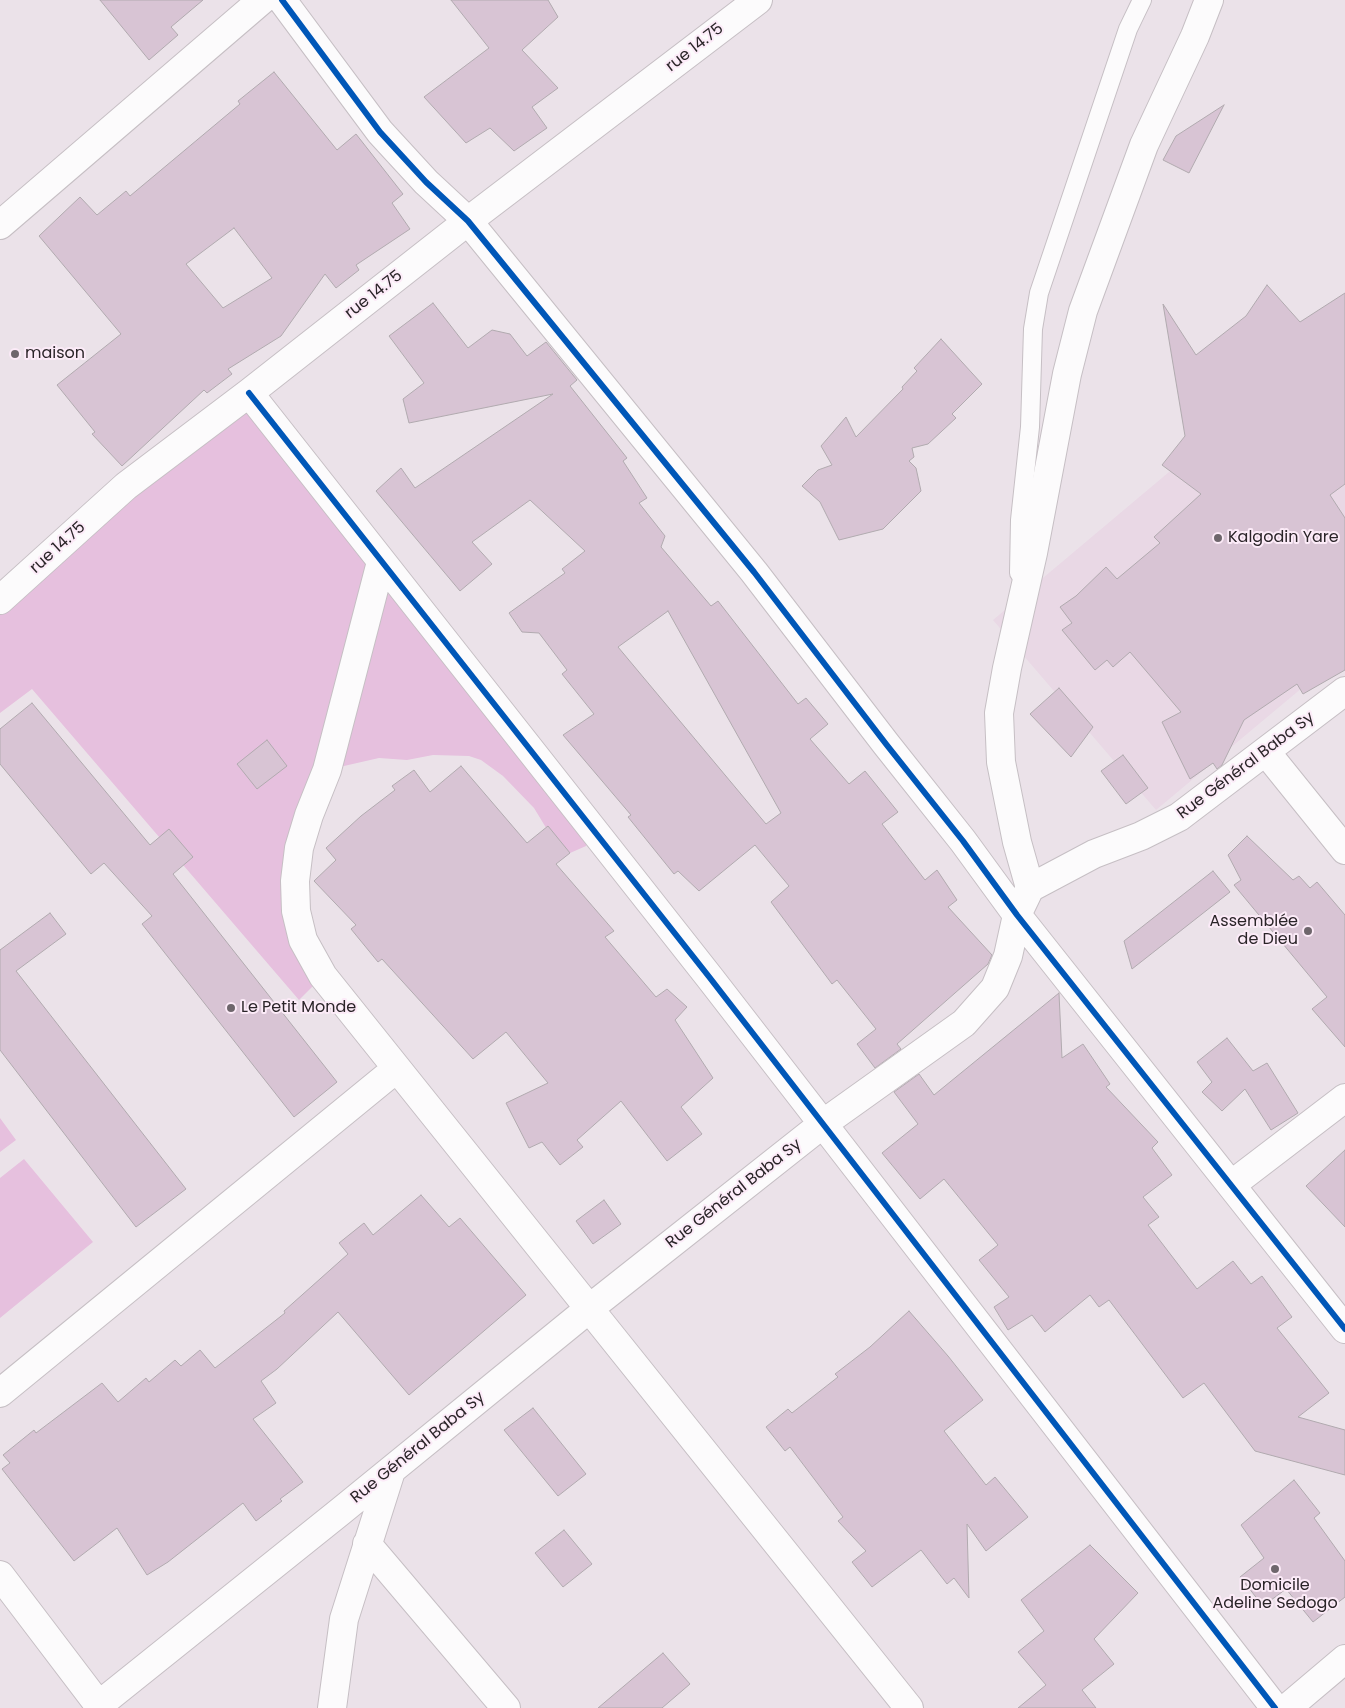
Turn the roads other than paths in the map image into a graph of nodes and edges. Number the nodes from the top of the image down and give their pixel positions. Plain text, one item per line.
1 (262, 0) edge
2 (282, 0) edge
3 (758, 0) edge
4 (1142, 0) edge
5 (1209, 0) edge
6 (468, 221) junction
7 (0, 225) edge
8 (249, 393) junction
9 (381, 562) junction
10 (0, 600) edge
11 (1018, 624) junction
12 (1345, 691) edge
13 (1266, 752) junction
14 (1345, 850) edge
15 (1030, 888) junction
16 (1017, 915) junction
17 (396, 1069) junction
18 (1345, 1098) edge
19 (824, 1123) junction
20 (1231, 1185) junction
21 (590, 1308) junction
22 (1345, 1329) edge
23 (0, 1393) edge
24 (390, 1470) junction
25 (367, 1544) junction
26 (0, 1575) edge
27 (1345, 1659) edge
28 (100, 1707) edge
29 (332, 1708) edge
30 (506, 1708) edge
31 (909, 1708) edge
32 (1275, 1708) edge
33 (1287, 1708) edge

1 - 7 street
2 - 6 street
3 - 6 street, rue 14.75
4 - 11 lane
5 - 11 street
6 - 8 street, rue 14.75
6 - 16 street
8 - 9 street
8 - 10 street, rue 14.75
9 - 17 street
9 - 19 street
11 - 15 street
12 - 13 street, Rue Général Baba Sy
13 - 14 street
13 - 15 street, Rue Général Baba Sy
15 - 16 street, Rue Général Baba Sy
16 - 19 street, Rue Général Baba Sy
16 - 20 street
17 - 21 street
17 - 23 street
18 - 20 street
19 - 21 street, Rue Général Baba Sy
19 - 32 street
20 - 22 street
21 - 24 street, Rue Général Baba Sy
21 - 31 street
24 - 25 street
24 - 28 street, Rue Général Baba Sy
25 - 29 street
25 - 30 street
26 - 28 street
27 - 33 street

